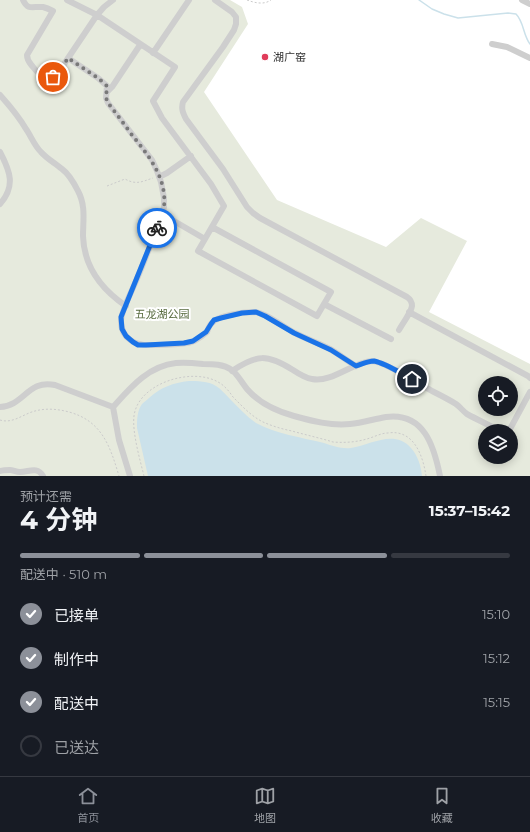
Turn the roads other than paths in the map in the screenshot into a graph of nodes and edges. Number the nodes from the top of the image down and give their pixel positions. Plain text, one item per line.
1 (23, 0) edge
2 (67, 0) edge
3 (113, 0) edge
4 (189, 0) edge
5 (215, 0) edge
6 (522, 0) edge
7 (530, 4) edge
8 (97, 15) junction
9 (140, 44) junction
10 (492, 44) dead end
11 (153, 53) junction
12 (68, 58) junction
13 (530, 58) edge
14 (107, 92) junction
15 (0, 95) edge
16 (0, 152) edge
17 (191, 156) junction
18 (159, 177) junction
19 (0, 204) edge
20 (162, 214) junction
21 (212, 227) junction
22 (205, 239) junction
23 (324, 304) junction
24 (126, 306) junction
25 (409, 312) junction
26 (399, 330) dead end
27 (391, 339) dead end
28 (356, 366) junction
29 (232, 371) junction
30 (530, 378) edge
31 (530, 392) edge
32 (0, 407) edge
33 (113, 407) junction
34 (0, 470) edge
35 (43, 476) edge
36 (130, 476) edge
37 (440, 476) edge

1 - 12 street
2 - 8 street
3 - 8 street
4 - 11 street
5 - 25 street
6 - 7 street
8 - 9 street
8 - 12 street
9 - 11 street
9 - 14 street
10 - 13 street
11 - 17 street
12 - 14 street
14 - 18 street
15 - 24 street
16 - 19 street
17 - 18 street
17 - 21 street
18 - 20 street
20 - 22 street
20 - 24 street
21 - 22 street
21 - 23 street
22 - 23 street
23 - 27 street
24 - 28 street
25 - 26 street
25 - 30 street
28 - 29 street
28 - 31 street
29 - 33 street
29 - 37 street
32 - 33 street
33 - 36 street
34 - 35 street

